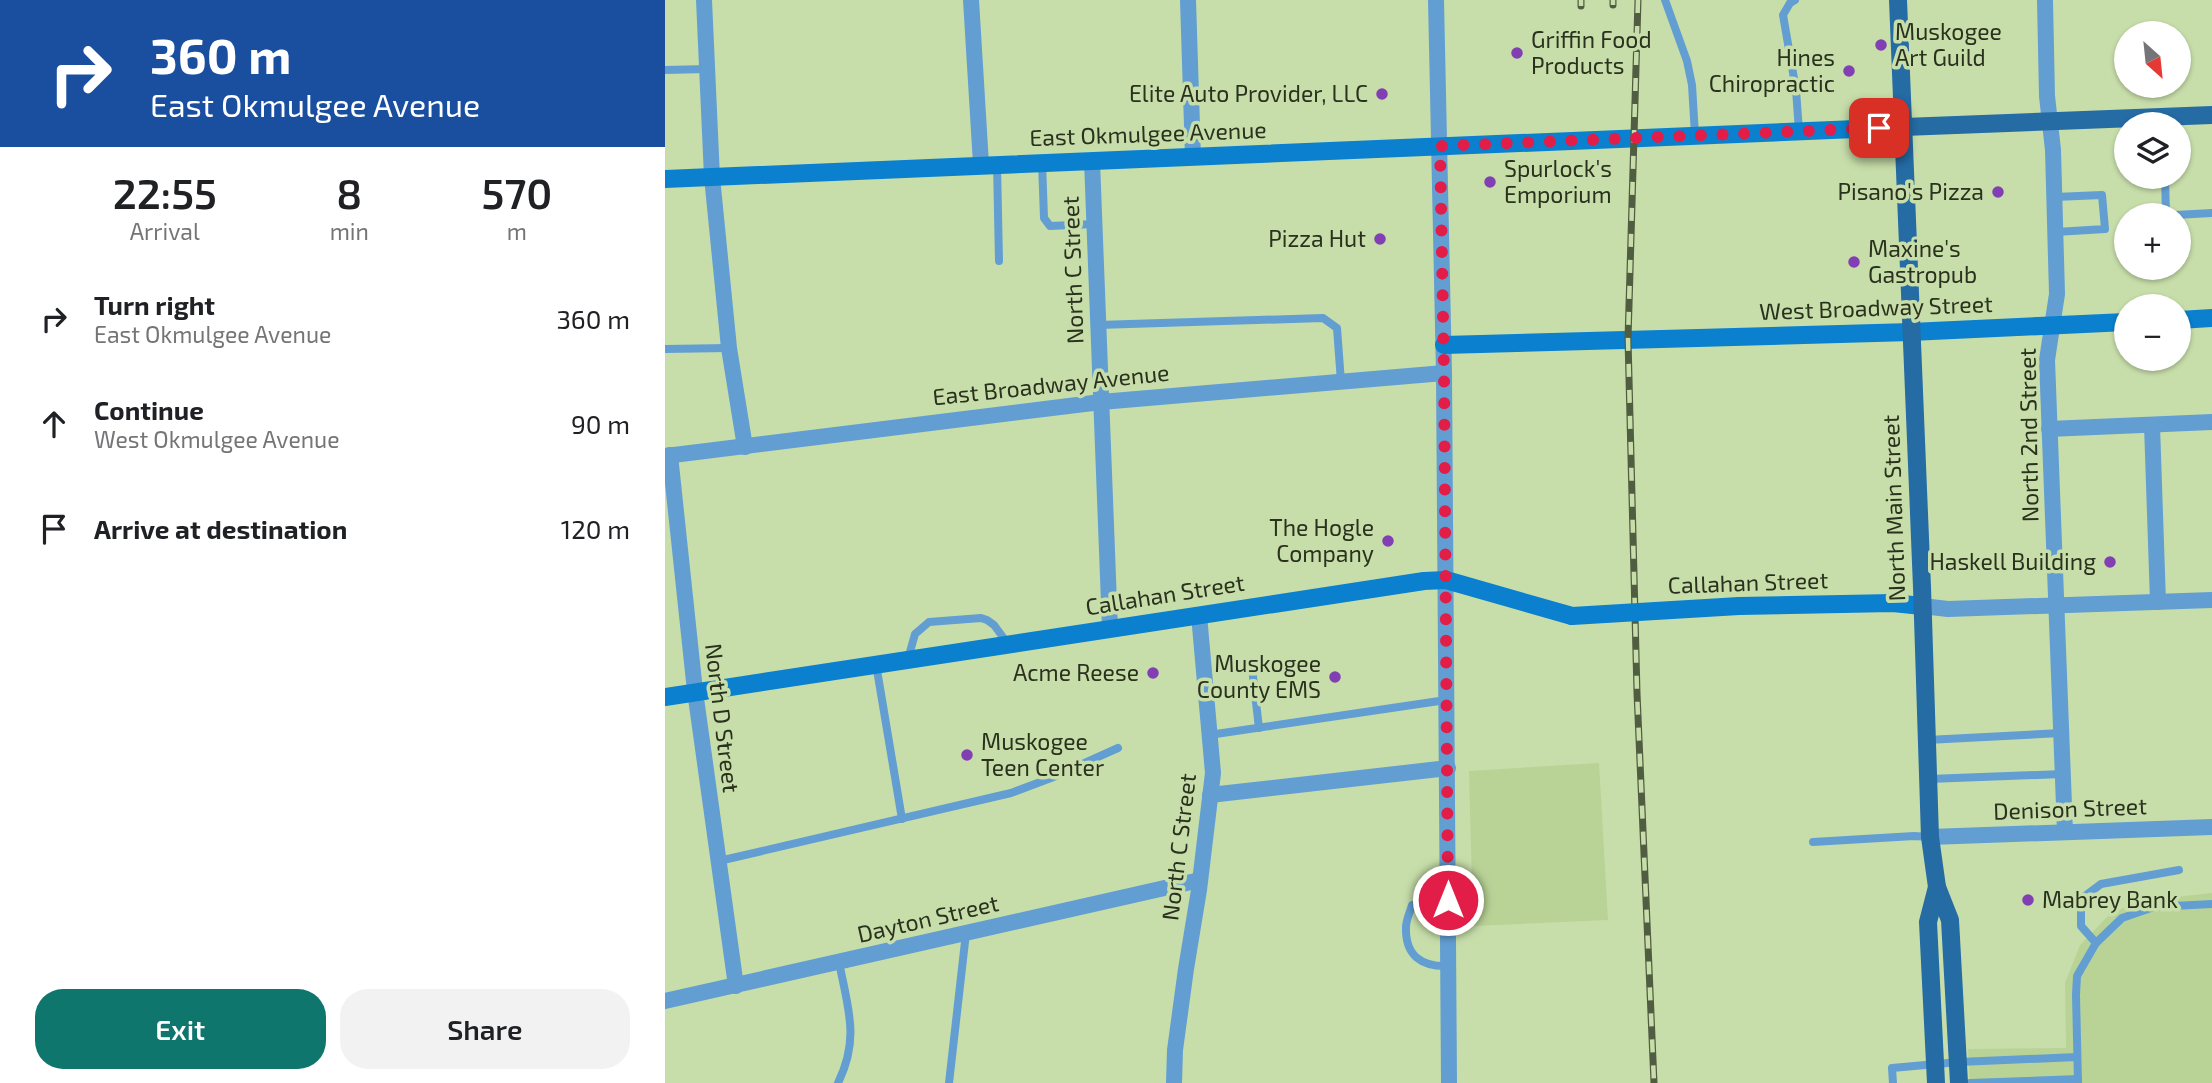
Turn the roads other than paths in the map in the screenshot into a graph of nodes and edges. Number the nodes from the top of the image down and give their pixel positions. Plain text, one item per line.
1 (704, 0) edge
2 (971, 0) edge
3 (1188, 0) edge
4 (1437, 0) edge
5 (1665, 0) edge
6 (1898, 0) edge
7 (2045, 0) edge
8 (1792, 2) edge
9 (707, 69) junction
10 (665, 70) edge
11 (2212, 115) edge
12 (2191, 117) edge
13 (2114, 120) edge
14 (2050, 121) junction
15 (1904, 127) junction
16 (1799, 132) junction
17 (1695, 135) junction
18 (1440, 146) junction
19 (1193, 157) junction
20 (1092, 161) junction
21 (1042, 162) junction
22 (989, 164) junction
23 (712, 177) junction
24 (665, 179) edge
25 (2055, 197) junction
26 (2212, 213) edge
27 (2191, 214) edge
28 (1094, 224) junction
29 (2056, 232) junction
30 (999, 261) dead end
31 (2212, 318) edge
32 (2191, 319) edge
33 (2114, 322) edge
34 (1098, 325) junction
35 (2052, 325) junction
36 (1911, 332) junction
37 (1444, 345) junction
38 (729, 348) junction
39 (665, 349) edge
40 (1444, 373) junction
41 (1341, 382) junction
42 (1101, 402) junction
43 (2212, 422) edge
44 (2152, 425) junction
45 (2049, 429) junction
46 (745, 447) junction
47 (667, 456) edge
48 (1446, 580) junction
49 (2212, 600) edge
50 (2158, 601) junction
51 (2056, 605) junction
52 (1922, 606) junction
53 (1199, 615) junction
54 (1110, 628) junction
55 (1008, 644) junction
56 (908, 659) junction
57 (876, 664) junction
58 (1252, 668) dead end
59 (695, 691) junction
60 (665, 697) edge
61 (1446, 700) junction
62 (1259, 728) junction
63 (2061, 733) junction
64 (1209, 735) junction
65 (1927, 740) junction
66 (1118, 748) dead end
67 (1448, 768) junction
68 (2063, 774) junction
69 (1928, 779) junction
70 (1210, 795) junction
71 (902, 819) junction
72 (2212, 827) edge
73 (2065, 832) junction
74 (1930, 837) junction
75 (1813, 842) dead end
76 (719, 861) junction
77 (2179, 870) dead end
78 (1200, 880) junction
79 (1937, 887) junction
80 (1448, 900) junction
81 (2212, 904) edge
82 (966, 933) junction
83 (2096, 943) junction
84 (839, 962) junction
85 (1448, 966) junction
86 (736, 986) junction
87 (665, 1002) edge
88 (2077, 1057) junction
89 (1959, 1062) junction
90 (1936, 1064) junction
91 (2078, 1081) edge
92 (838, 1083) edge
93 (949, 1083) edge
94 (1174, 1083) edge
95 (1449, 1083) edge
96 (1893, 1083) edge
97 (1936, 1083) edge
98 (1959, 1083) edge
99 (1970, 1083) edge

1 - 9 street
2 - 22 street
3 - 19 street
4 - 18 street
5 - 17 lane
6 - 15 main road, North Main Street
7 - 14 street, North 2nd Street
8 - 16 lane
9 - 10 lane
9 - 23 street
11 - 12 main road
13 - 14 main road
14 - 15 main road
14 - 25 street, North 2nd Street
15 - 16 street, East Okmulgee Avenue
15 - 36 main road, North Main Street
16 - 17 street, East Okmulgee Avenue
17 - 18 street, East Okmulgee Avenue
18 - 19 street, East Okmulgee Avenue
18 - 37 street
19 - 20 street, East Okmulgee Avenue
20 - 21 street, East Okmulgee Avenue
20 - 28 street, North C Street
21 - 22 street, East Okmulgee Avenue
21 - 28 lane
22 - 23 street, East Okmulgee Avenue
22 - 30 lane
23 - 24 street, East Okmulgee Avenue
23 - 38 street
25 - 29 street, North 2nd Street
25 - 29 lane
26 - 27 lane
28 - 34 street, North C Street
29 - 35 street, North 2nd Street
31 - 32 street
33 - 35 street, West Broadway Street
34 - 41 lane
34 - 42 street, North C Street
35 - 36 street, West Broadway Street
35 - 45 street, North 2nd Street
36 - 37 street, West Broadway Street
36 - 52 main road, North Main Street
37 - 40 street
38 - 39 lane
38 - 46 street
40 - 41 street, East Broadway Avenue
40 - 48 street
41 - 42 street, East Broadway Avenue
42 - 46 street, East Broadway Avenue
42 - 54 street, North C Street
43 - 44 street
44 - 45 street
44 - 50 street
45 - 51 street, North 2nd Street
46 - 47 street, East Broadway Avenue
47 - 59 street, North D Street
48 - 52 street, Callahan Street, bridge
48 - 53 street, Callahan Street
48 - 61 street
49 - 50 street
50 - 51 street
51 - 52 street
51 - 63 street, North 2nd Street
52 - 65 main road, North Main Street
53 - 54 street, Callahan Street
53 - 64 street, North C Street
54 - 55 street, Callahan Street
55 - 56 street, Callahan Street
55 - 56 lane
56 - 57 street, Callahan Street
57 - 59 street, Callahan Street
57 - 71 lane
58 - 62 lane
59 - 60 street, Callahan Street
59 - 76 street, North D Street
61 - 62 lane
61 - 67 street
62 - 64 lane
63 - 65 lane
63 - 68 street, North 2nd Street
64 - 70 street, North C Street
65 - 69 main road, North Main Street
66 - 71 lane
67 - 70 street
67 - 80 street
68 - 69 lane
68 - 73 street, North 2nd Street
69 - 74 main road, North Main Street
70 - 78 street, North C Street
71 - 76 lane
72 - 73 street, Denison Street
73 - 74 street, Denison Street
74 - 75 lane
74 - 79 main road, North Main Street
76 - 86 street, North D Street
77 - 83 lane
78 - 82 street, Dayton Street
78 - 94 street, North C Street
79 - 89 main road, North Main Street
79 - 90 main road, North Main Street
80 - 85 street
80 - 85 lane
81 - 83 lane
82 - 84 street, Dayton Street
82 - 93 lane
83 - 88 lane
84 - 86 street, Dayton Street
84 - 92 lane
85 - 95 street
86 - 87 street, Dayton Street
88 - 89 lane
88 - 91 lane
89 - 90 lane
89 - 98 main road, North Main Street
90 - 96 lane
90 - 97 main road, North Main Street
91 - 99 lane

